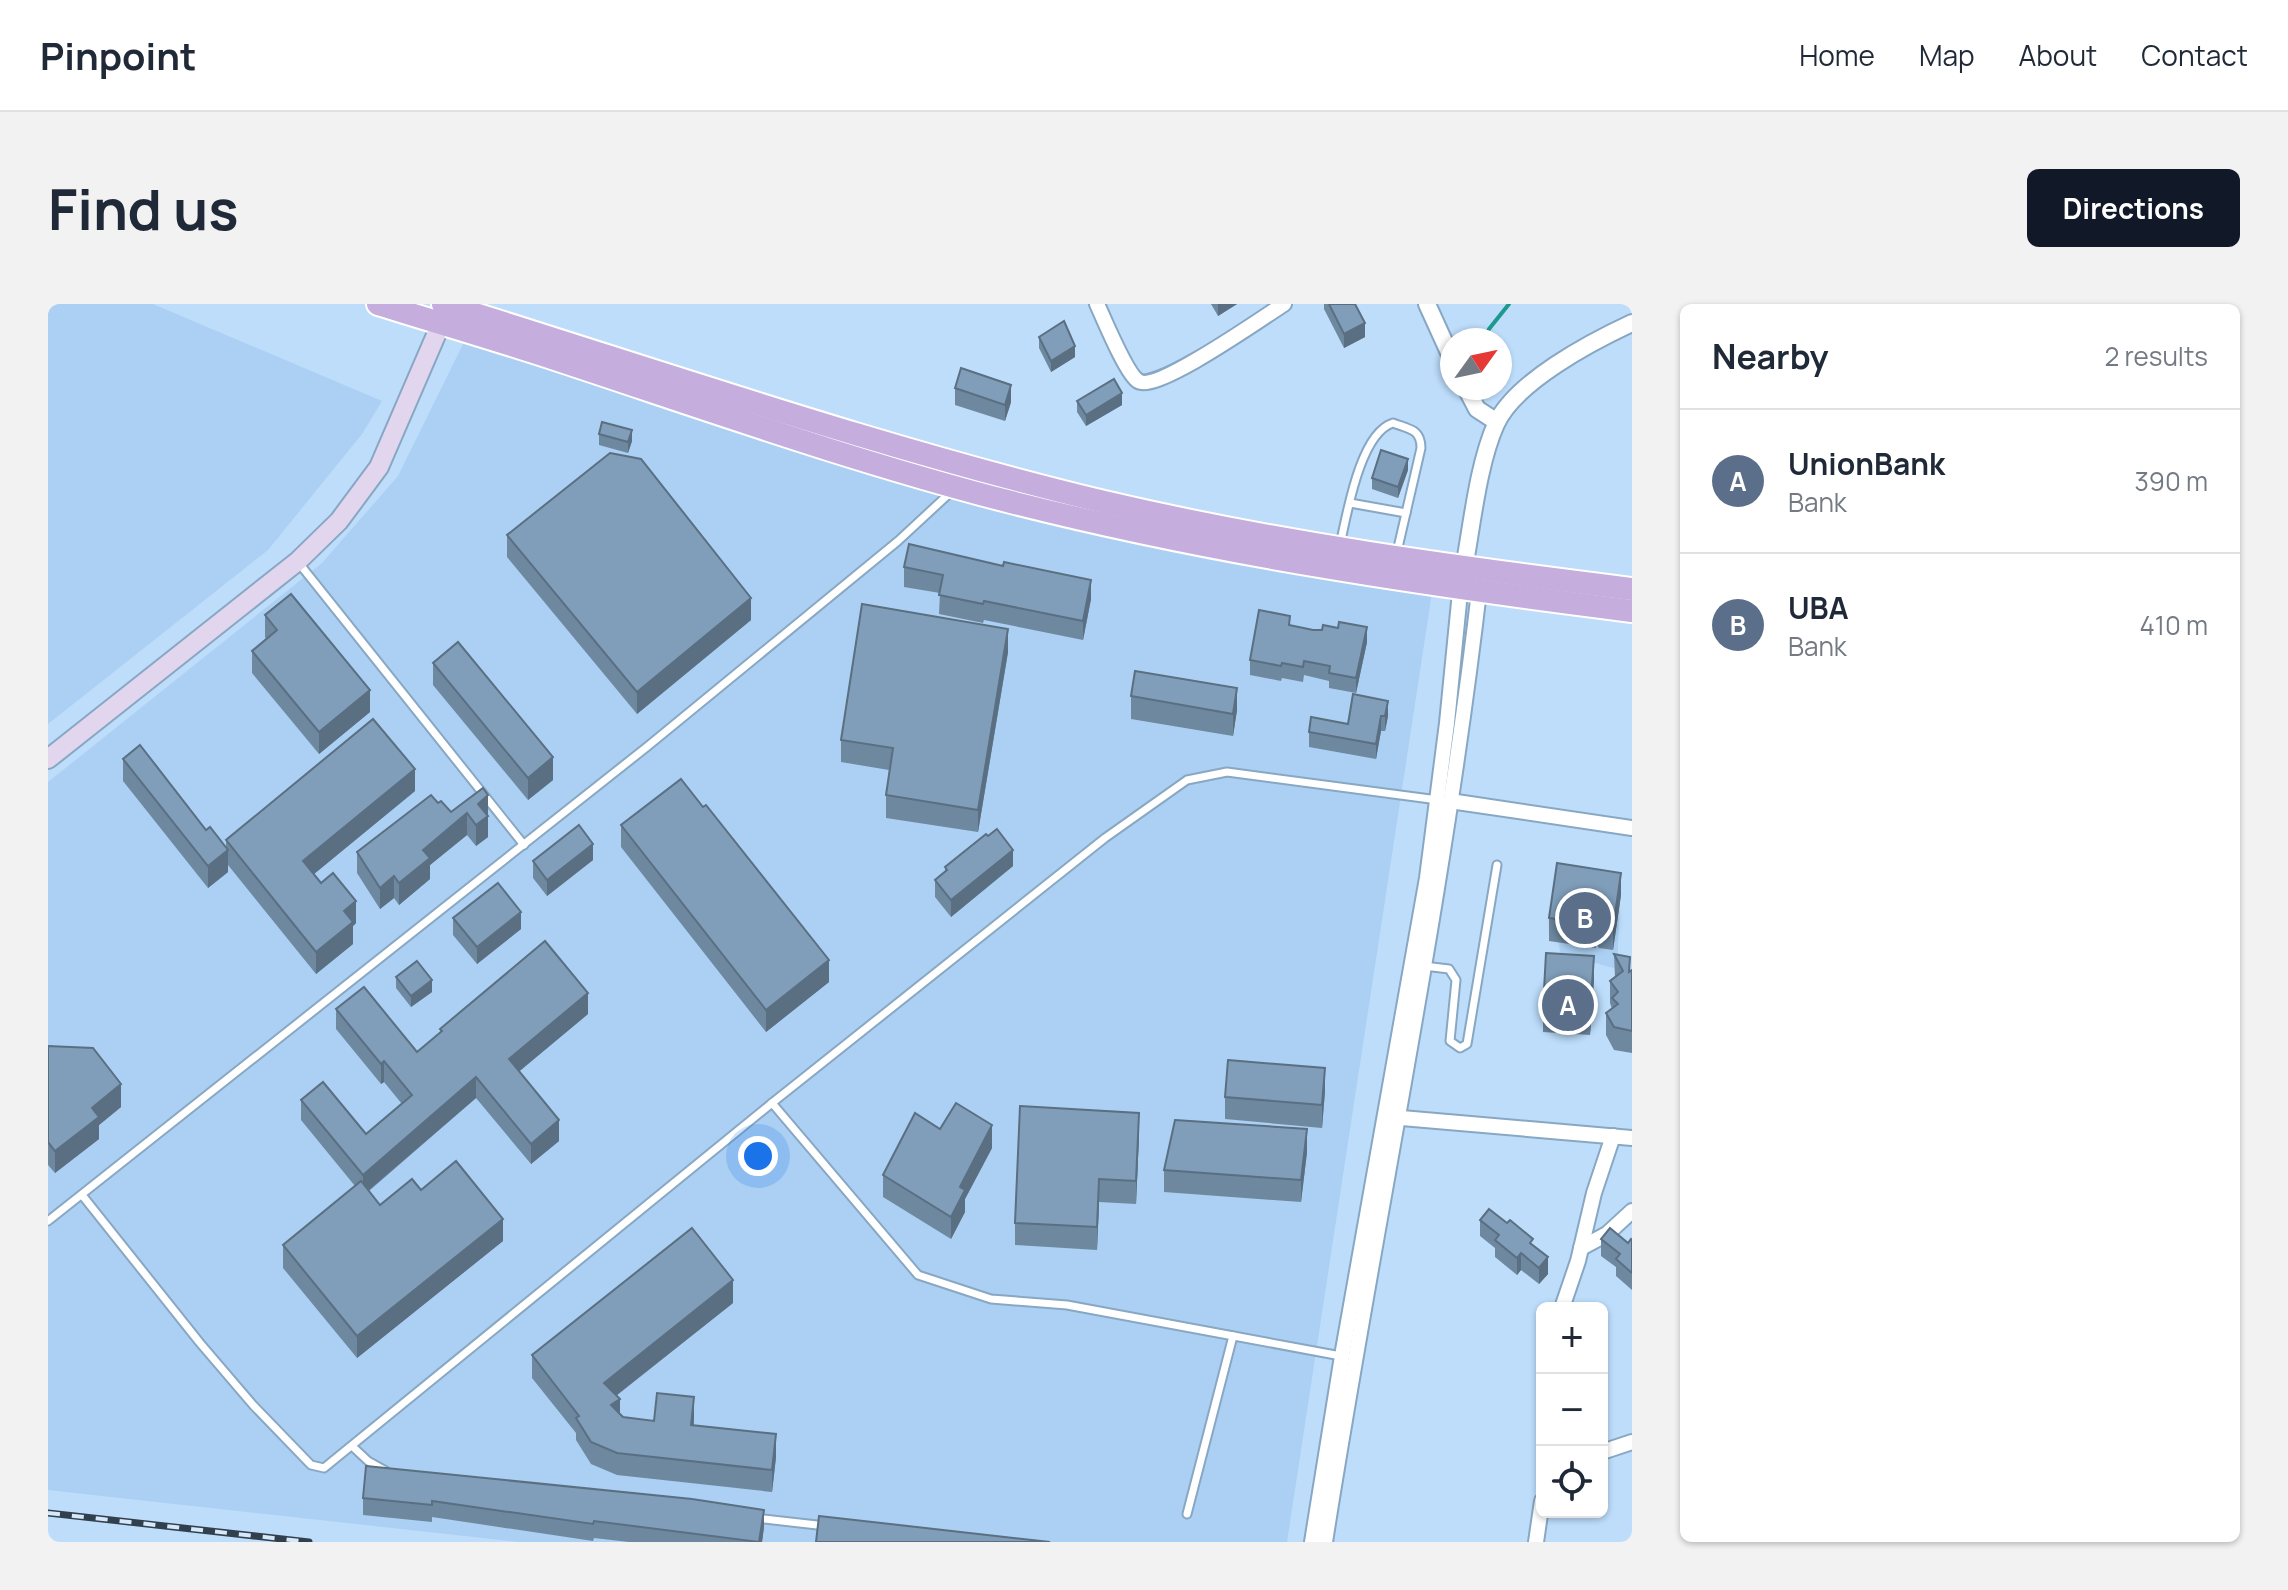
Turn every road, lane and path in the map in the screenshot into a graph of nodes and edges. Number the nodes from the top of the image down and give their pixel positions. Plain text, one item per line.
1 (378, 304) edge
2 (1097, 304) edge
3 (1284, 304) edge
4 (1427, 304) edge
5 (445, 309) edge
6 (1632, 323) edge
7 (1440, 333) edge
8 (1475, 400) edge
9 (1486, 416) junction
10 (1368, 451) junction
11 (1380, 455) edge
12 (1405, 462) edge
13 (1417, 466) junction
14 (957, 487) junction
15 (1350, 503) junction
16 (1406, 513) junction
17 (1339, 549) junction
18 (1395, 558) junction
19 (298, 561) junction
20 (1455, 578) junction
21 (1632, 589) edge
22 (1632, 611) edge
23 (48, 759) edge
24 (1444, 800) junction
25 (1632, 828) edge
26 (524, 845) junction
27 (1497, 865) dead end
28 (1424, 966) junction
29 (772, 1103) junction
30 (1392, 1117) junction
31 (1613, 1136) junction
32 (1632, 1138) edge
33 (82, 1195) junction
34 (1632, 1211) edge
35 (48, 1221) edge
36 (1581, 1248) junction
37 (1564, 1302) edge
38 (1233, 1336) junction
39 (1342, 1356) junction
40 (1632, 1442) edge
41 (353, 1447) junction
42 (1608, 1450) edge
43 (399, 1475) edge
44 (1187, 1514) dead end
45 (749, 1517) edge
46 (1540, 1518) edge
47 (835, 1526) edge
48 (1312, 1542) edge
49 (1325, 1542) edge
50 (1536, 1542) edge

1 - 5 main road
2 - 3 street
4 - 7 street
5 - 14 main road
5 - 17 main road
5 - 19 main road
6 - 9 street
8 - 9 street
9 - 20 street
10 - 11 lane
10 - 13 lane
10 - 15 lane
12 - 13 lane
13 - 16 lane
14 - 20 main road
14 - 26 lane
15 - 16 lane
15 - 17 lane
16 - 18 lane
17 - 18 main road
18 - 20 main road
19 - 23 main road
19 - 26 lane
20 - 21 main road
20 - 22 main road
20 - 24 street
24 - 25 street
24 - 28 street
24 - 29 lane
24 - 30 street
26 - 33 lane
27 - 28 lane
28 - 30 street
29 - 38 lane
29 - 41 lane
30 - 31 street
30 - 39 street
30 - 49 street
31 - 32 street
31 - 36 street
33 - 35 lane
33 - 41 lane
34 - 36 street
36 - 37 street
38 - 39 lane
38 - 44 lane
39 - 48 street
40 - 42 street
41 - 43 lane
45 - 47 lane
46 - 50 street

